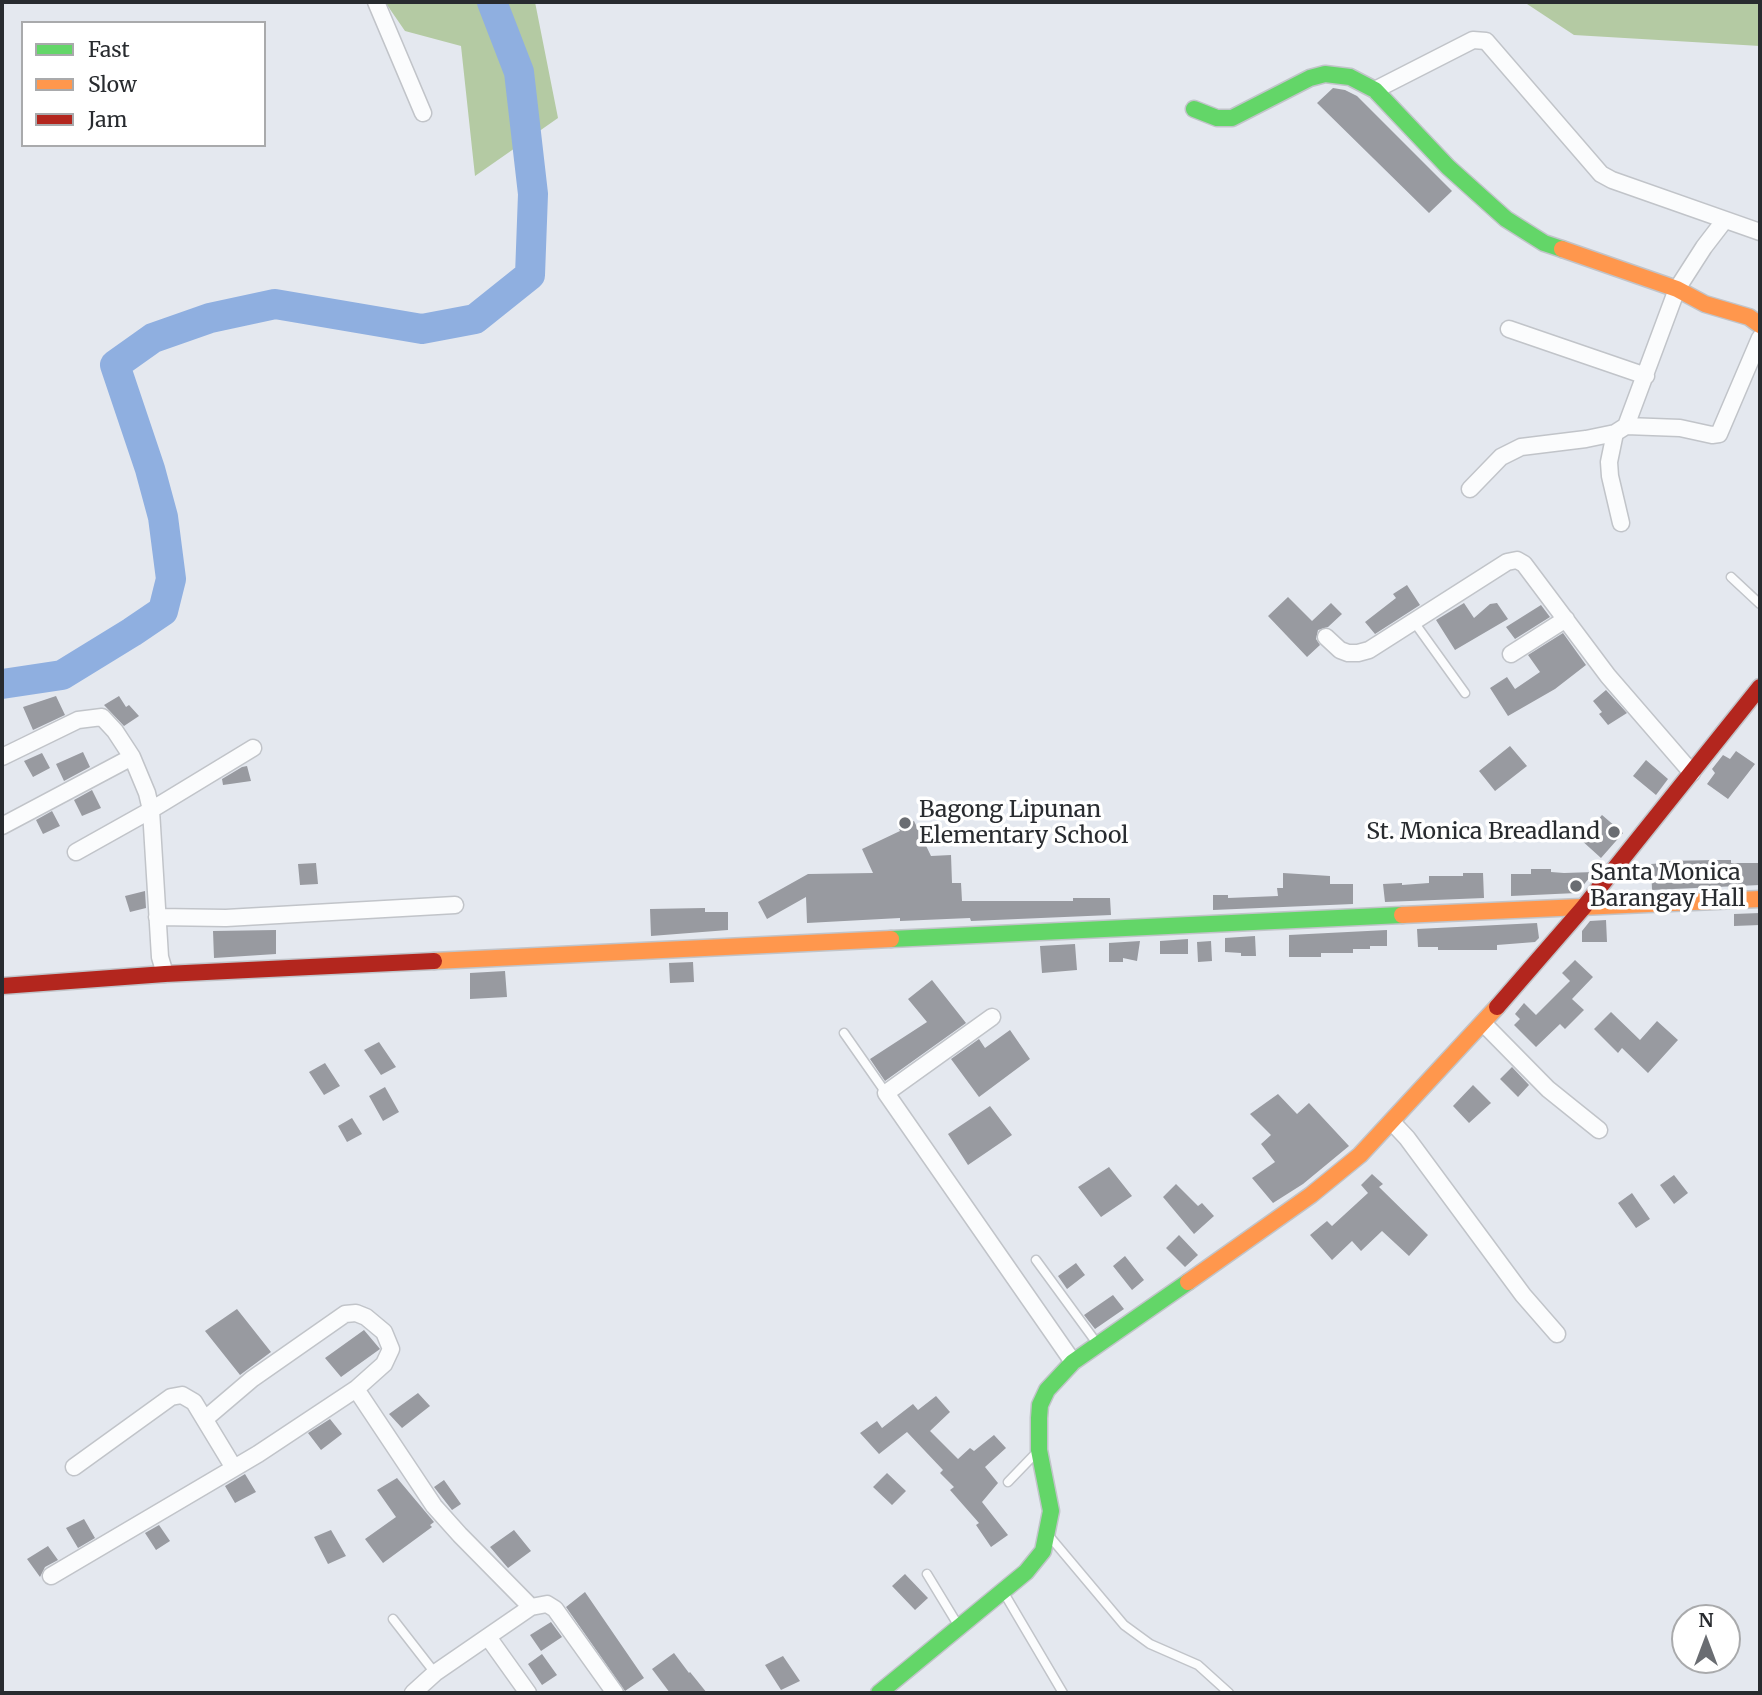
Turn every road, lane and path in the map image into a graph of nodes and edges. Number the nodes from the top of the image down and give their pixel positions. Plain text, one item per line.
1 (376, 2) edge
2 (1375, 90) junction
3 (1194, 109) dead end
4 (423, 113) dead end
5 (1724, 221) junction
6 (1760, 232) edge
7 (1677, 289) junction
8 (1760, 325) edge
9 (1509, 329) dead end
10 (1760, 338) edge
11 (1646, 376) junction
12 (1621, 429) junction
13 (1471, 488) dead end
14 (1621, 523) dead end
15 (1731, 577) dead end
16 (1760, 604) edge
17 (1566, 619) junction
18 (1414, 622) junction
19 (1326, 637) dead end
20 (1511, 654) dead end
21 (1760, 687) edge
22 (1465, 693) dead end
23 (253, 748) dead end
24 (2, 757) edge
25 (132, 757) junction
26 (1692, 773) junction
27 (151, 810) junction
28 (2, 826) edge
29 (76, 852) dead end
30 (1760, 899) edge
31 (455, 905) dead end
32 (1583, 908) junction
33 (157, 917) junction
34 (165, 974) junction
35 (2, 986) edge
36 (992, 1017) dead end
37 (1483, 1023) junction
38 (844, 1033) dead end
39 (886, 1093) junction
40 (1392, 1122) junction
41 (1599, 1130) dead end
42 (1036, 1260) dead end
43 (1557, 1334) dead end
44 (1098, 1345) junction
45 (1073, 1362) junction
46 (356, 1389) junction
47 (205, 1419) junction
48 (1039, 1450) junction
49 (74, 1467) dead end
50 (234, 1468) junction
51 (1008, 1482) dead end
52 (1048, 1534) junction
53 (927, 1574) dead end
54 (51, 1576) dead end
55 (1002, 1591) junction
56 (531, 1607) junction
57 (393, 1619) dead end
58 (959, 1627) junction
59 (488, 1636) junction
60 (435, 1674) junction
61 (414, 1693) edge
62 (528, 1693) edge
63 (615, 1693) edge
64 (879, 1693) edge
65 (1063, 1693) edge
66 (1229, 1693) edge

1 - 4 street
2 - 3 street
2 - 5 street
2 - 7 street
5 - 6 street
5 - 7 street
7 - 8 street
7 - 11 street
9 - 11 street
10 - 12 street
11 - 12 street
12 - 13 street
12 - 14 street
15 - 16 lane
17 - 18 street
17 - 20 street
17 - 26 street
18 - 19 street
18 - 22 lane
21 - 26 street
23 - 27 street
24 - 25 street
25 - 27 street
25 - 28 street
26 - 32 street
27 - 29 street
27 - 33 street
30 - 32 street
31 - 33 street
32 - 34 street
32 - 37 street
33 - 34 street
34 - 35 street
36 - 39 street
37 - 40 street
37 - 41 street
38 - 39 lane
39 - 45 street
40 - 43 street
40 - 44 street
42 - 44 lane
44 - 45 street
45 - 48 street
46 - 47 street
46 - 50 street
46 - 56 street
47 - 49 street
47 - 50 street
48 - 51 lane
48 - 52 street
50 - 54 street
52 - 55 street
52 - 66 lane
53 - 58 lane
55 - 58 street
55 - 65 lane
56 - 59 street
56 - 63 street
57 - 60 lane
58 - 64 street
59 - 60 street
59 - 62 street
60 - 61 street

